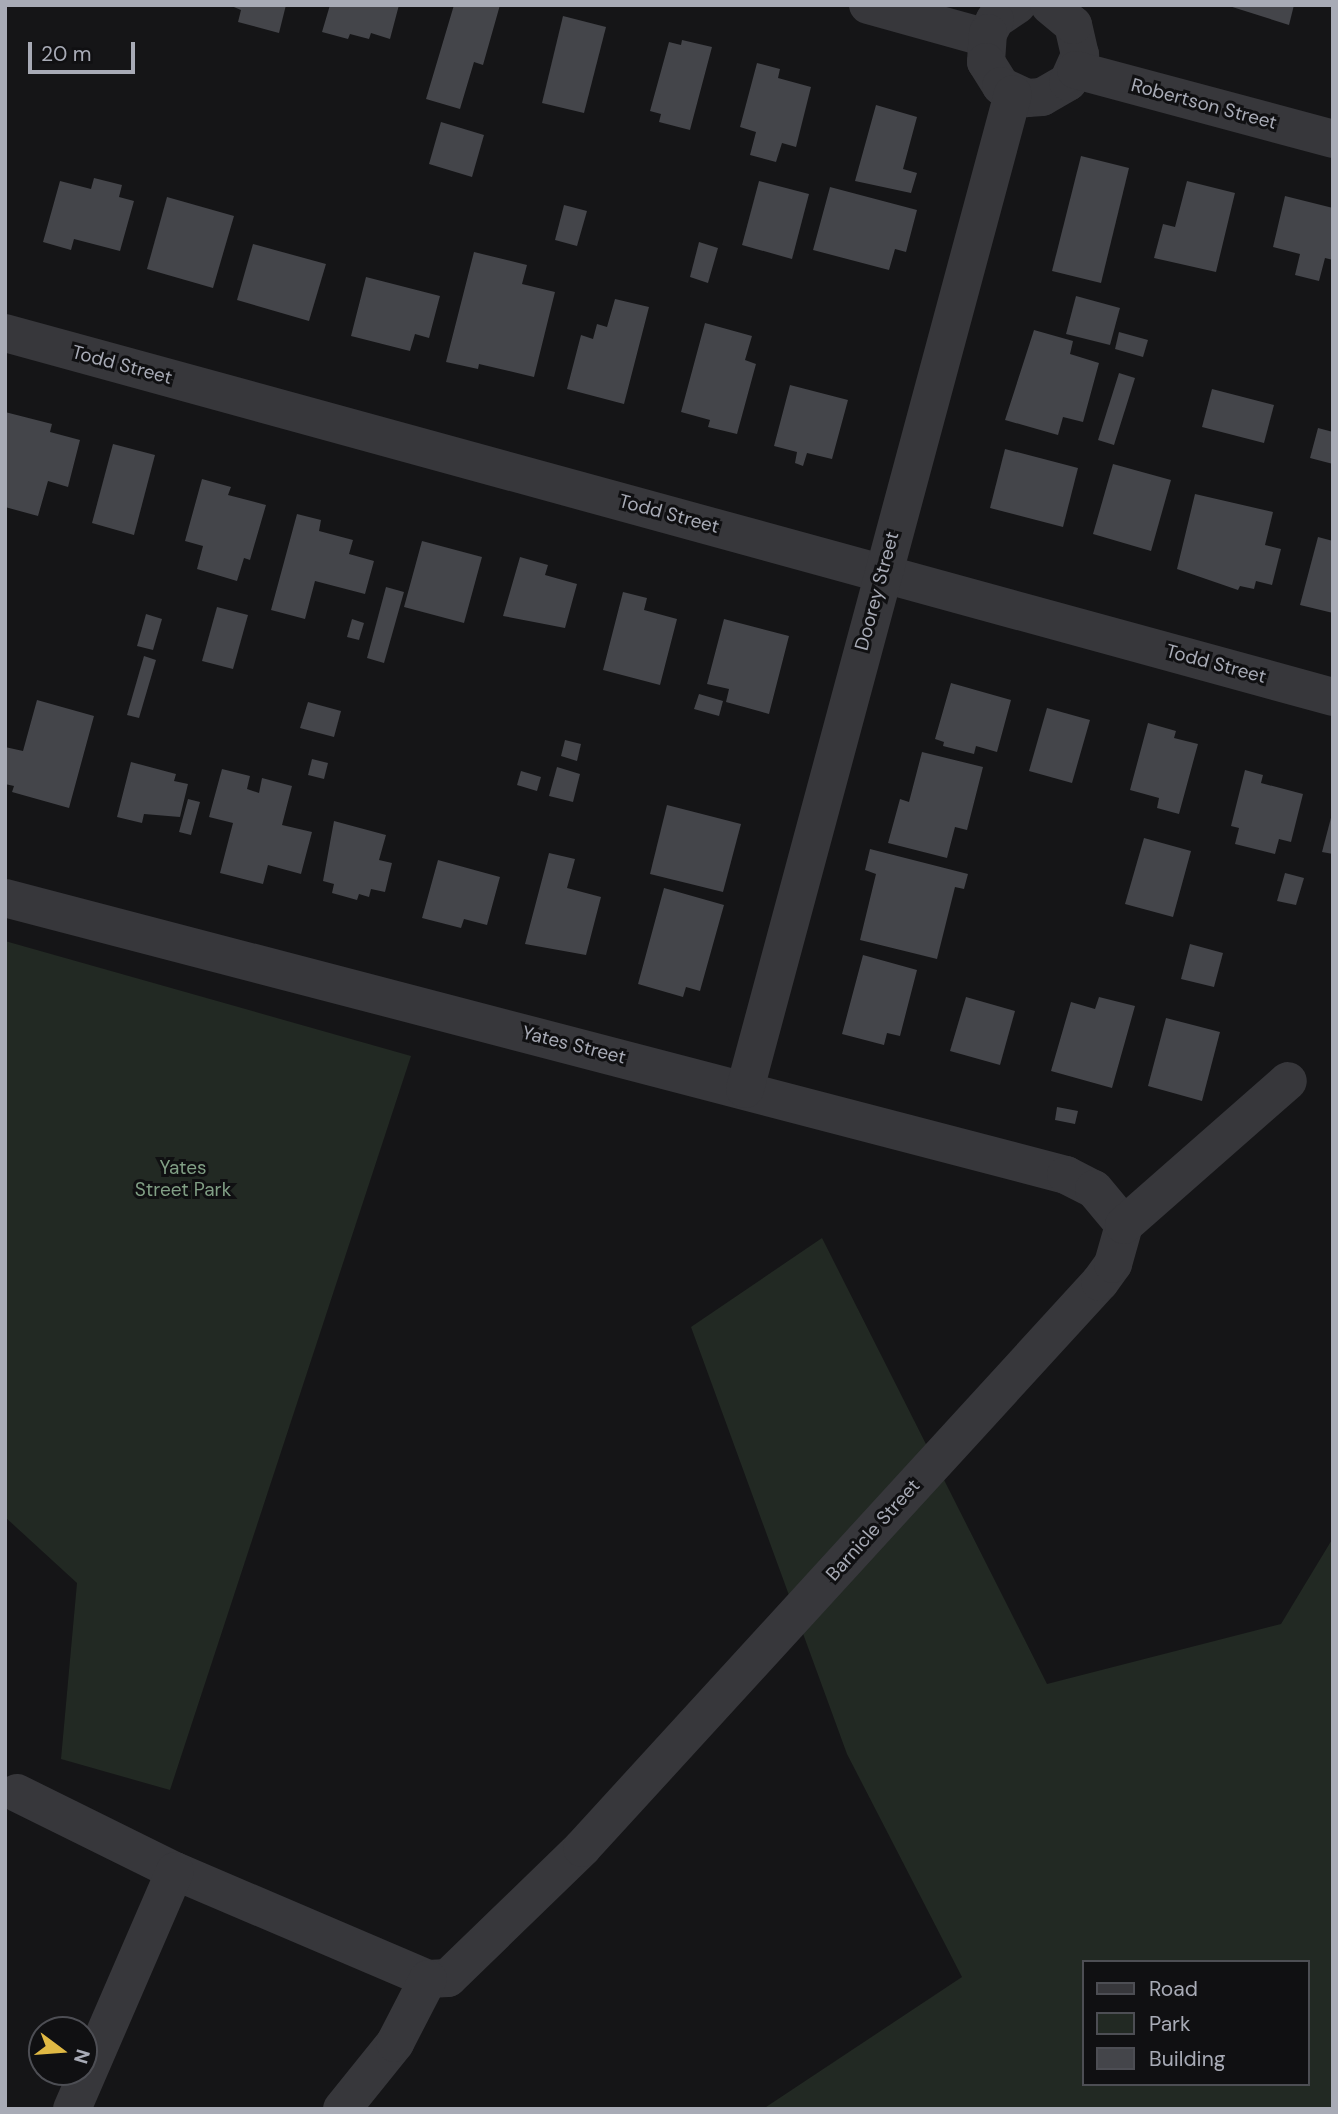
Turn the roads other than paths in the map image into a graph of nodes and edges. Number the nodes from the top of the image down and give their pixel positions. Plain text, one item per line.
1 (868, 5) edge
2 (1017, 5) edge
3 (1049, 5) edge
4 (987, 38) junction
5 (1076, 70) junction
6 (1013, 94) junction
7 (1333, 139) edge
8 (5, 333) edge
9 (882, 572) junction
10 (1333, 697) edge
11 (5, 898) edge
12 (1289, 1081) dead end
13 (745, 1089) junction
14 (1124, 1225) junction
15 (17, 1793) dead end
16 (175, 1871) junction
17 (438, 1979) junction
18 (72, 2109) edge
19 (342, 2109) edge

1 - 4 street
2 - 4 street
3 - 5 street
4 - 6 street
5 - 6 street
5 - 7 street, Robertson Street
6 - 9 street, Doorey Street
8 - 9 street, Todd Street
9 - 10 street, Todd Street
9 - 13 street, Doorey Street
11 - 13 street, Yates Street
12 - 14 street
13 - 14 street, Yates Street
14 - 17 street, Barnicle Street
15 - 16 street
16 - 17 street
16 - 18 street
17 - 19 street, Barnicle Street

